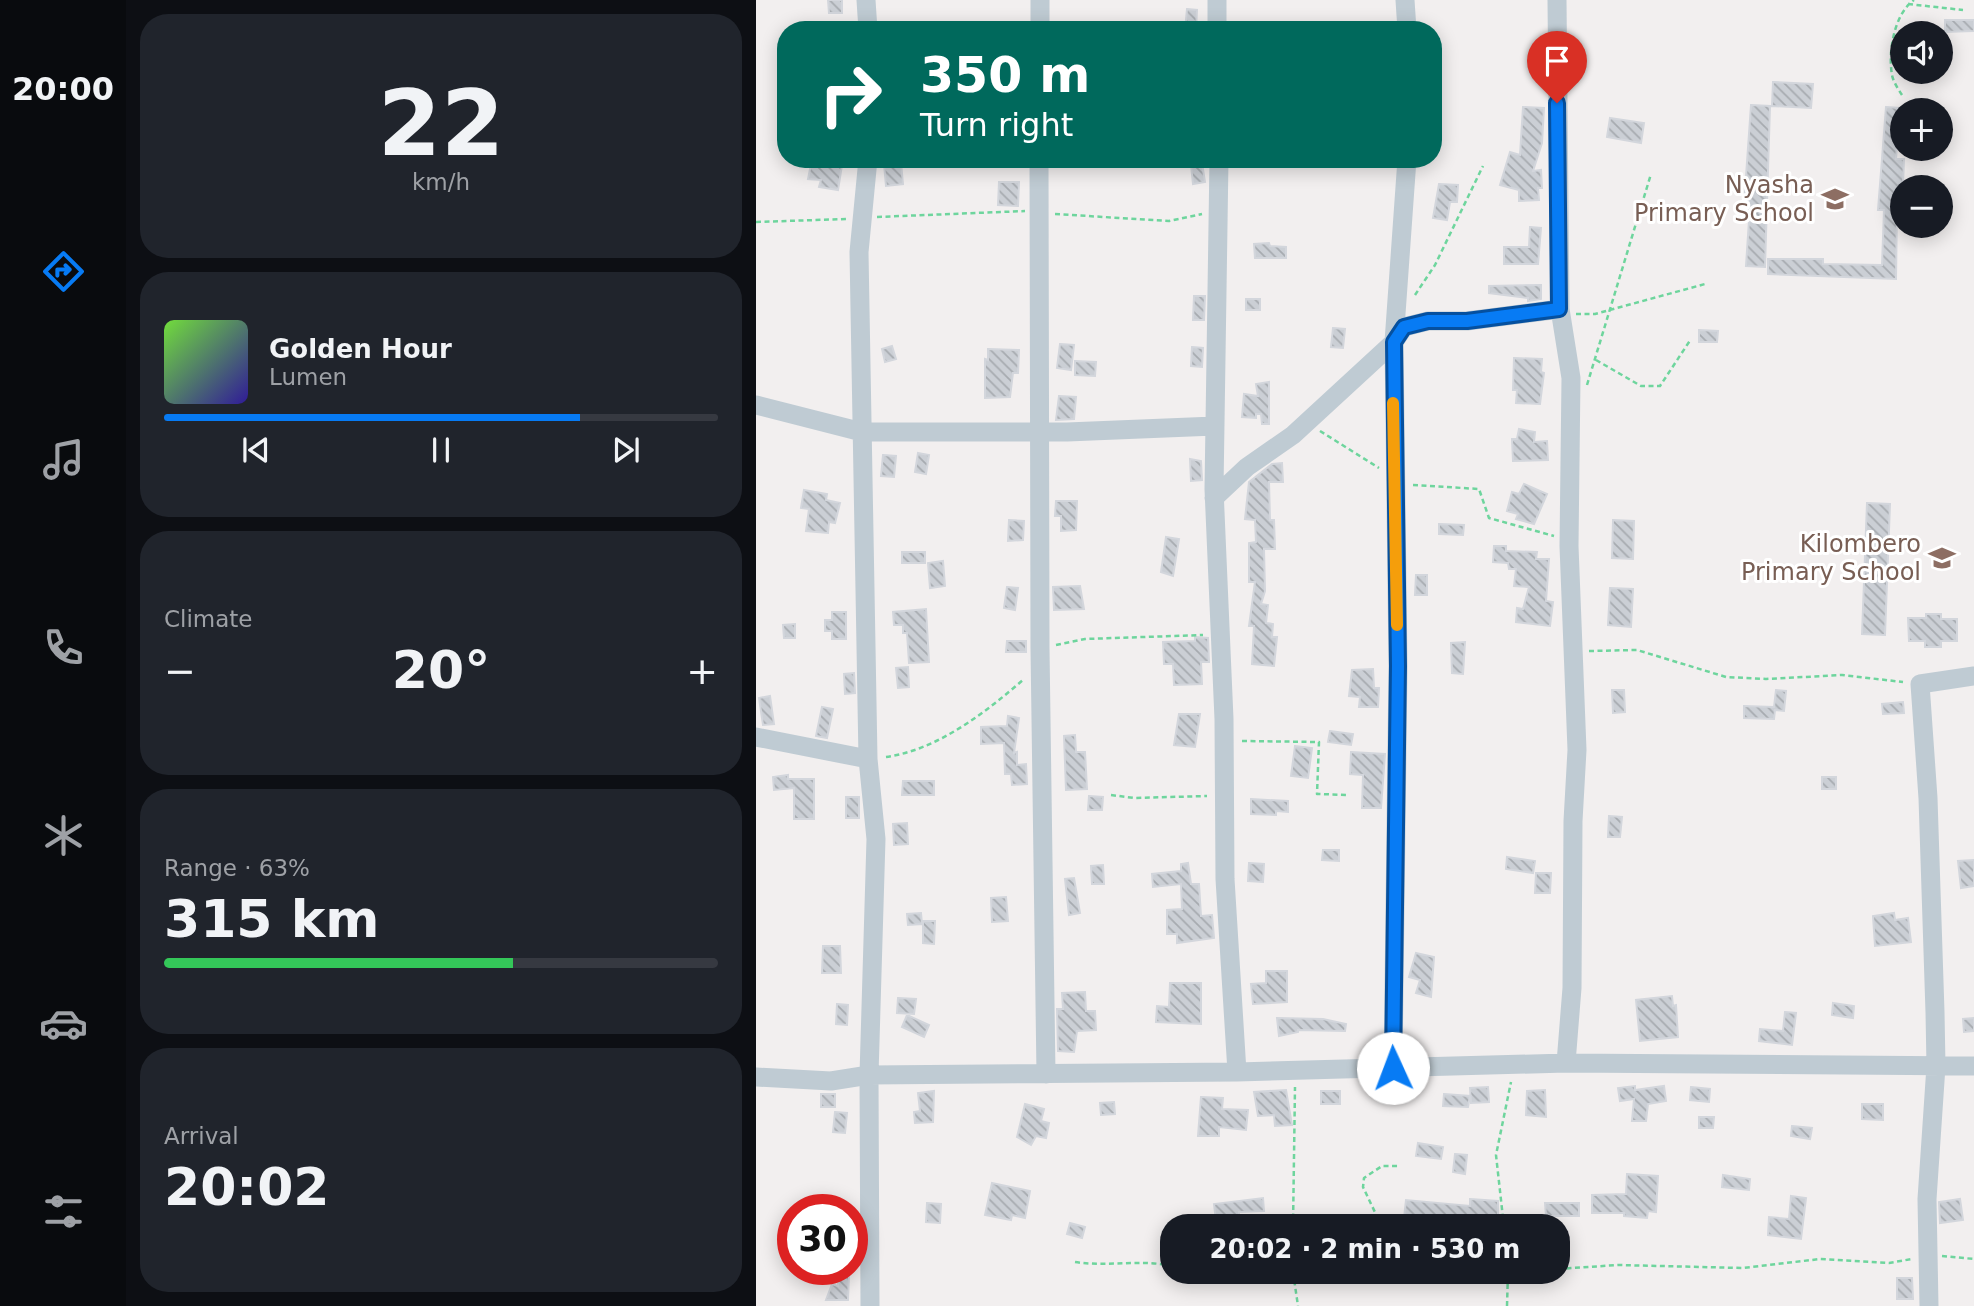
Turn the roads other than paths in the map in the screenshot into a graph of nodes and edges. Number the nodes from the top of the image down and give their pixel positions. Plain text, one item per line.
1 (866, 0) edge
2 (1040, 0) edge
3 (1217, 0) edge
4 (1405, 0) edge
5 (1557, 0) edge
6 (867, 21) edge
7 (1040, 21) edge
8 (1217, 21) edge
9 (1406, 21) edge
10 (867, 168) edge
11 (1039, 168) edge
12 (1219, 168) edge
13 (1406, 168) edge
14 (1559, 309) junction
15 (1394, 342) junction
16 (756, 405) edge
17 (1215, 426) junction
18 (862, 432) junction
19 (1041, 432) junction
20 (1214, 498) junction
21 (1974, 676) edge
22 (756, 737) edge
23 (867, 759) junction
24 (1566, 1063) junction
25 (1936, 1066) junction
26 (1974, 1066) edge
27 (1393, 1068) junction
28 (1237, 1072) junction
29 (869, 1074) junction
30 (1046, 1074) junction
31 (756, 1077) edge
32 (870, 1306) edge
33 (1929, 1306) edge

1 - 6 street
2 - 7 street
3 - 8 street
4 - 9 street
5 - 14 street
10 - 18 street
11 - 19 street
12 - 17 street
13 - 15 street
14 - 15 street
14 - 24 street
15 - 20 street
15 - 27 street
16 - 18 street
17 - 19 street
17 - 20 street
18 - 19 street
18 - 23 street
19 - 30 street
20 - 28 street
21 - 25 street
22 - 23 street
23 - 29 street
24 - 25 street
24 - 27 street
25 - 26 street
25 - 33 street
27 - 28 street
28 - 30 street
29 - 30 street
29 - 31 street
29 - 32 street

